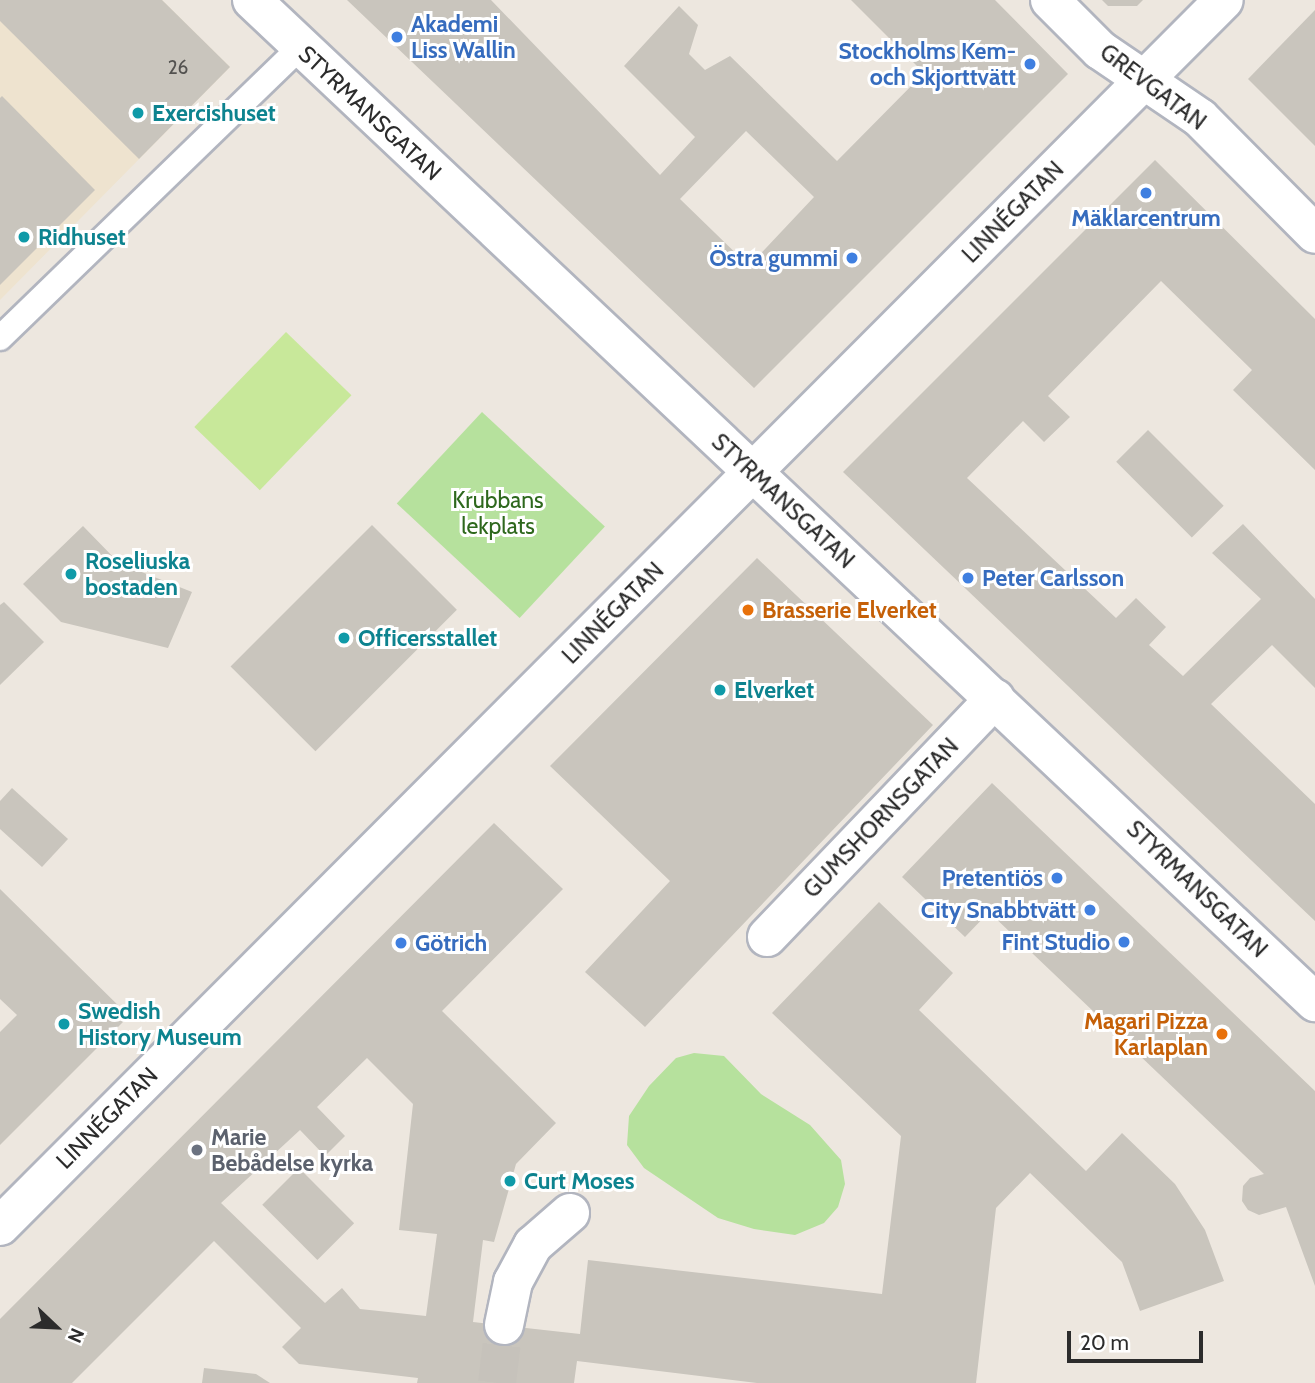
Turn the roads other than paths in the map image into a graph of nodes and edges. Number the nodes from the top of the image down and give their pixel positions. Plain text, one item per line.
1 (252, 0) edge
2 (1050, 0) edge
3 (1224, 0) edge
4 (300, 47) junction
5 (1143, 81) junction
6 (1315, 234) edge
7 (0, 338) edge
8 (752, 473) junction
9 (995, 698) junction
10 (767, 937) dead end
11 (1315, 1002) edge
12 (570, 1213) dead end
13 (0, 1226) edge
14 (504, 1325) tunnel mouth

1 - 4 street, STYRMANSGATAN
2 - 5 street, GREVGATAN
3 - 5 street, LINNÉGATAN
4 - 7 lane
4 - 8 street, STYRMANSGATAN
5 - 6 street, GREVGATAN
5 - 8 street, LINNÉGATAN
8 - 9 street, STYRMANSGATAN
8 - 13 street, LINNÉGATAN
9 - 10 street, GUMSHORNSGATAN
9 - 11 street, STYRMANSGATAN
12 - 14 street

